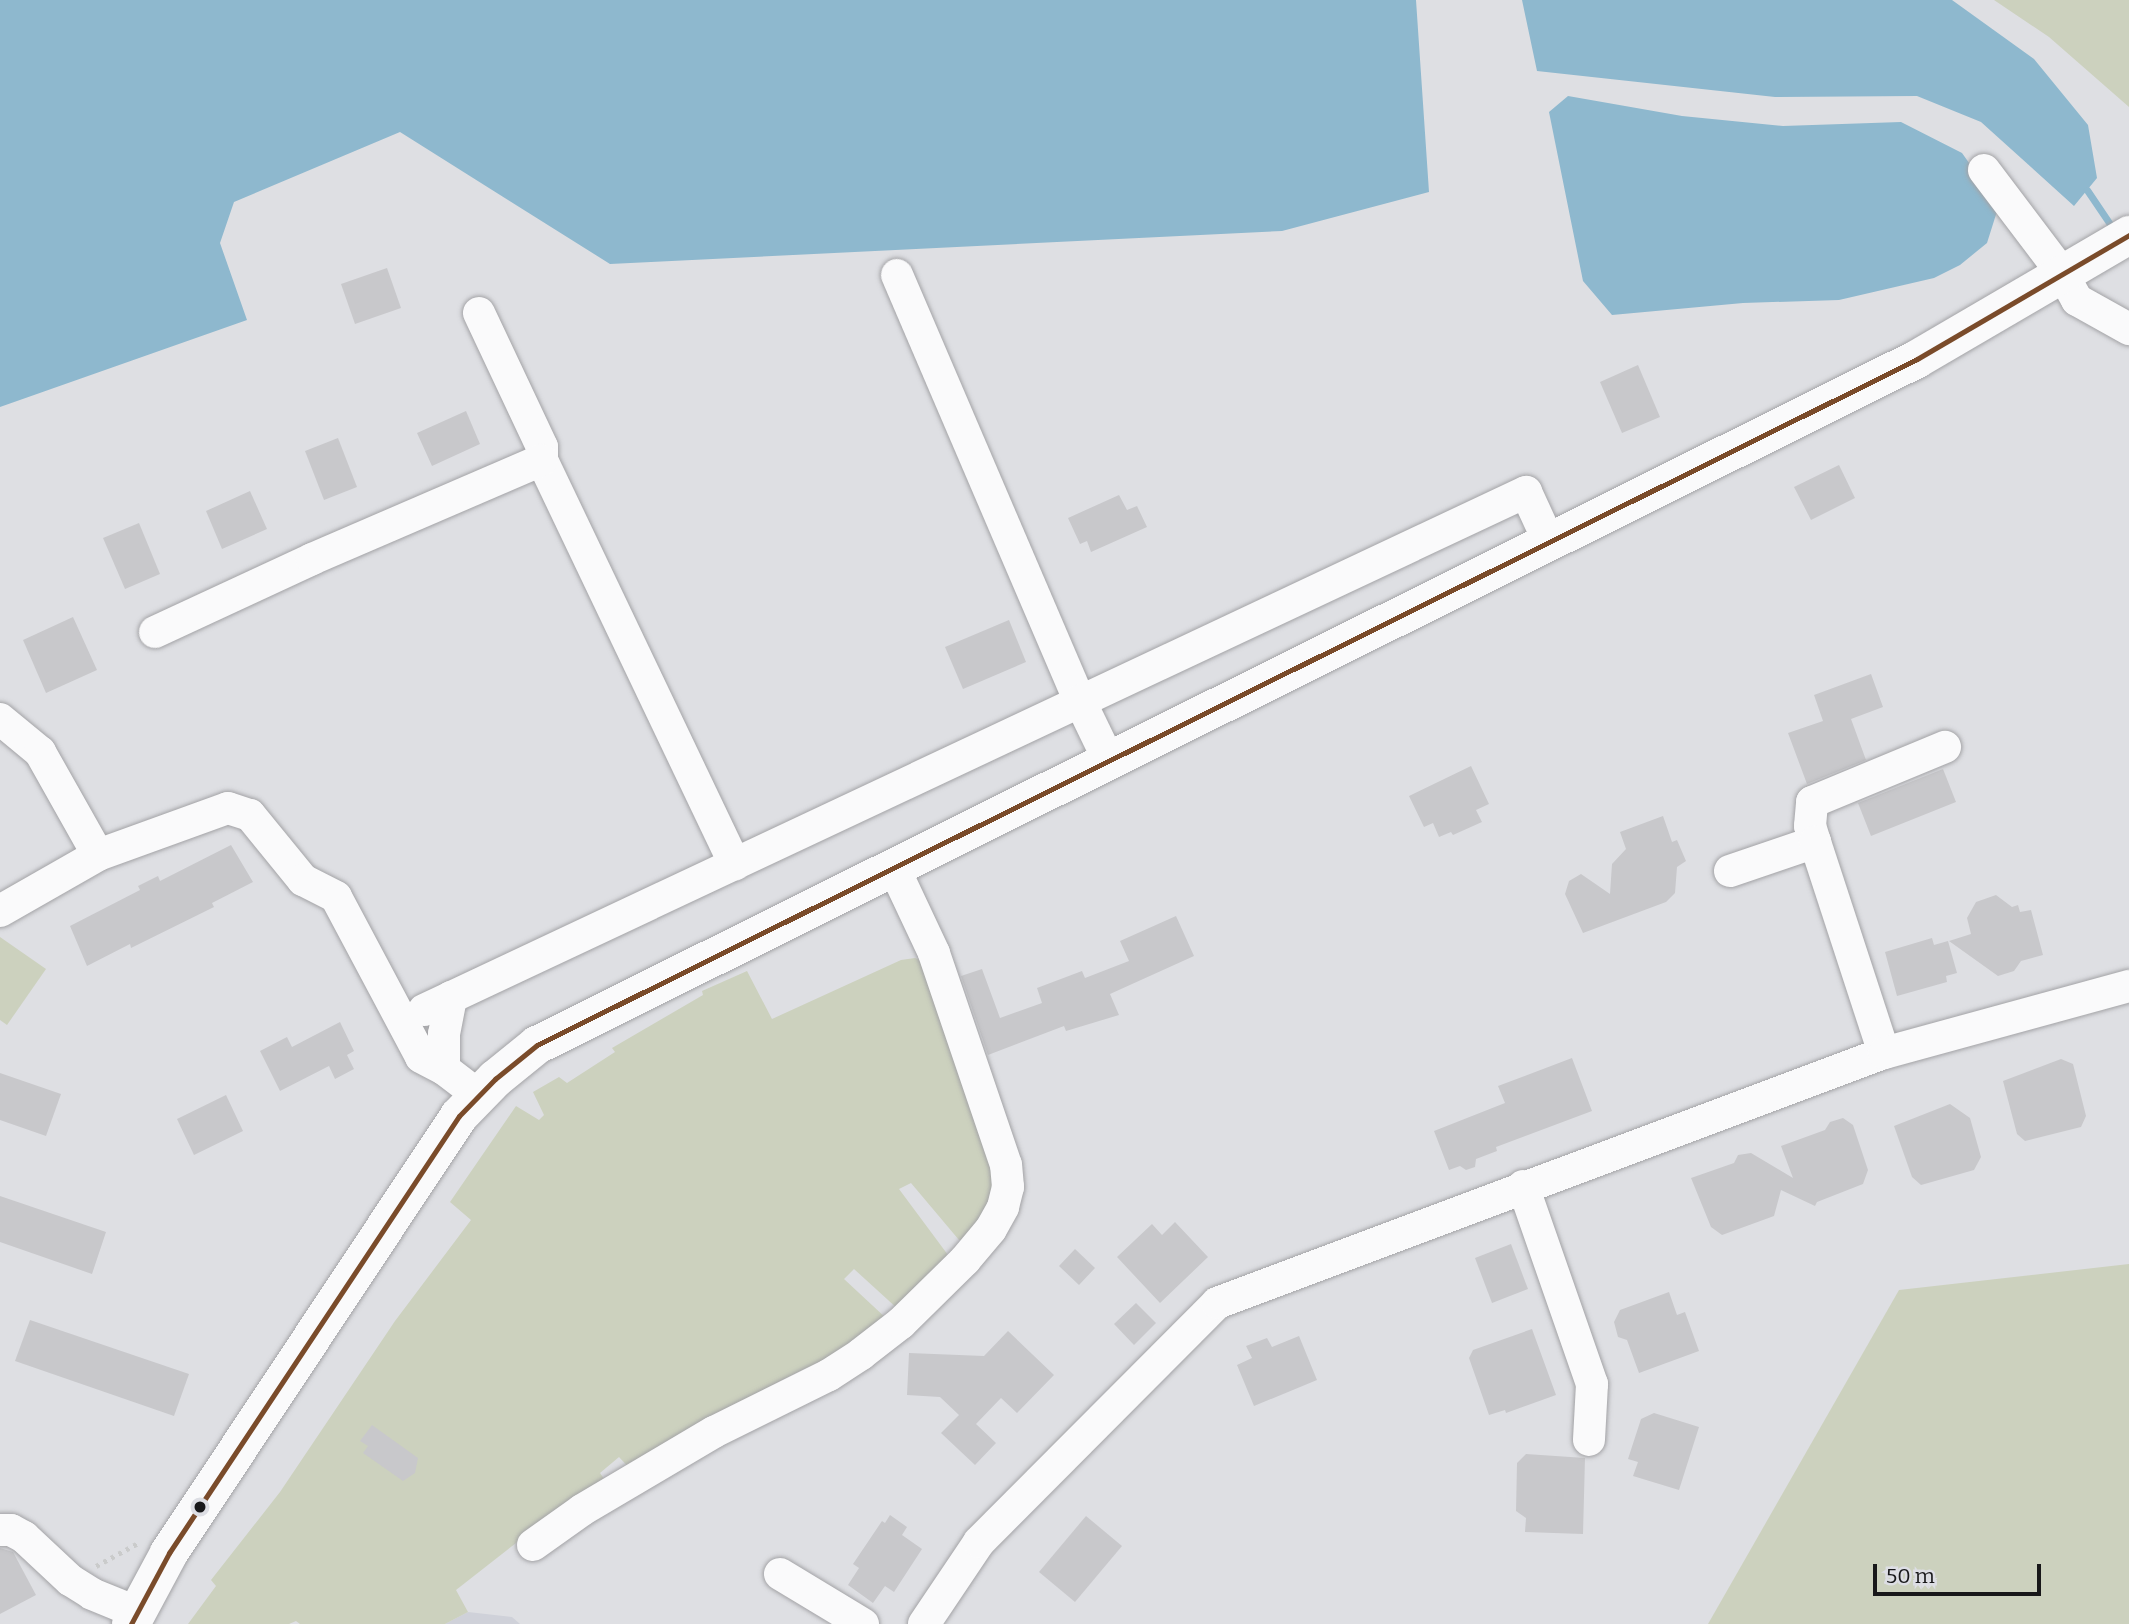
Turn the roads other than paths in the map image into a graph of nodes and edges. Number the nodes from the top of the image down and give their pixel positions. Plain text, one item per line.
1 (1984, 170) dead end
2 (2129, 235) edge
3 (2062, 273) junction
4 (897, 275) dead end
5 (480, 313) dead end
6 (2129, 328) edge
7 (542, 460) junction
8 (1549, 542) junction
9 (155, 632) dead end
10 (1080, 701) junction
11 (0, 719) edge
12 (1945, 747) dead end
13 (1108, 759) junction
14 (1815, 842) junction
15 (98, 855) junction
16 (735, 864) junction
17 (893, 866) junction
18 (1730, 871) dead end
19 (0, 911) edge
20 (2129, 986) edge
21 (1884, 1053) junction
22 (444, 1069) junction
23 (478, 1095) junction
24 (1523, 1186) junction
25 (1589, 1440) dead end
26 (0, 1530) edge
27 (533, 1545) dead end
28 (780, 1574) dead end
29 (133, 1618) edge
30 (863, 1624) edge
31 (924, 1624) edge

1 - 3 lane
2 - 3 main road
3 - 6 lane
3 - 8 main road
4 - 10 lane
5 - 7 lane
7 - 9 lane
7 - 16 lane
8 - 10 lane
8 - 13 main road
10 - 13 lane
10 - 16 lane
11 - 15 lane
12 - 14 lane
13 - 17 main road
14 - 18 lane
14 - 21 lane
15 - 19 lane
15 - 22 lane
16 - 22 lane
17 - 23 main road
17 - 27 lane
20 - 21 lane
21 - 24 lane
22 - 23 lane
23 - 29 main road
24 - 25 lane
24 - 31 lane
26 - 29 lane
28 - 30 lane

